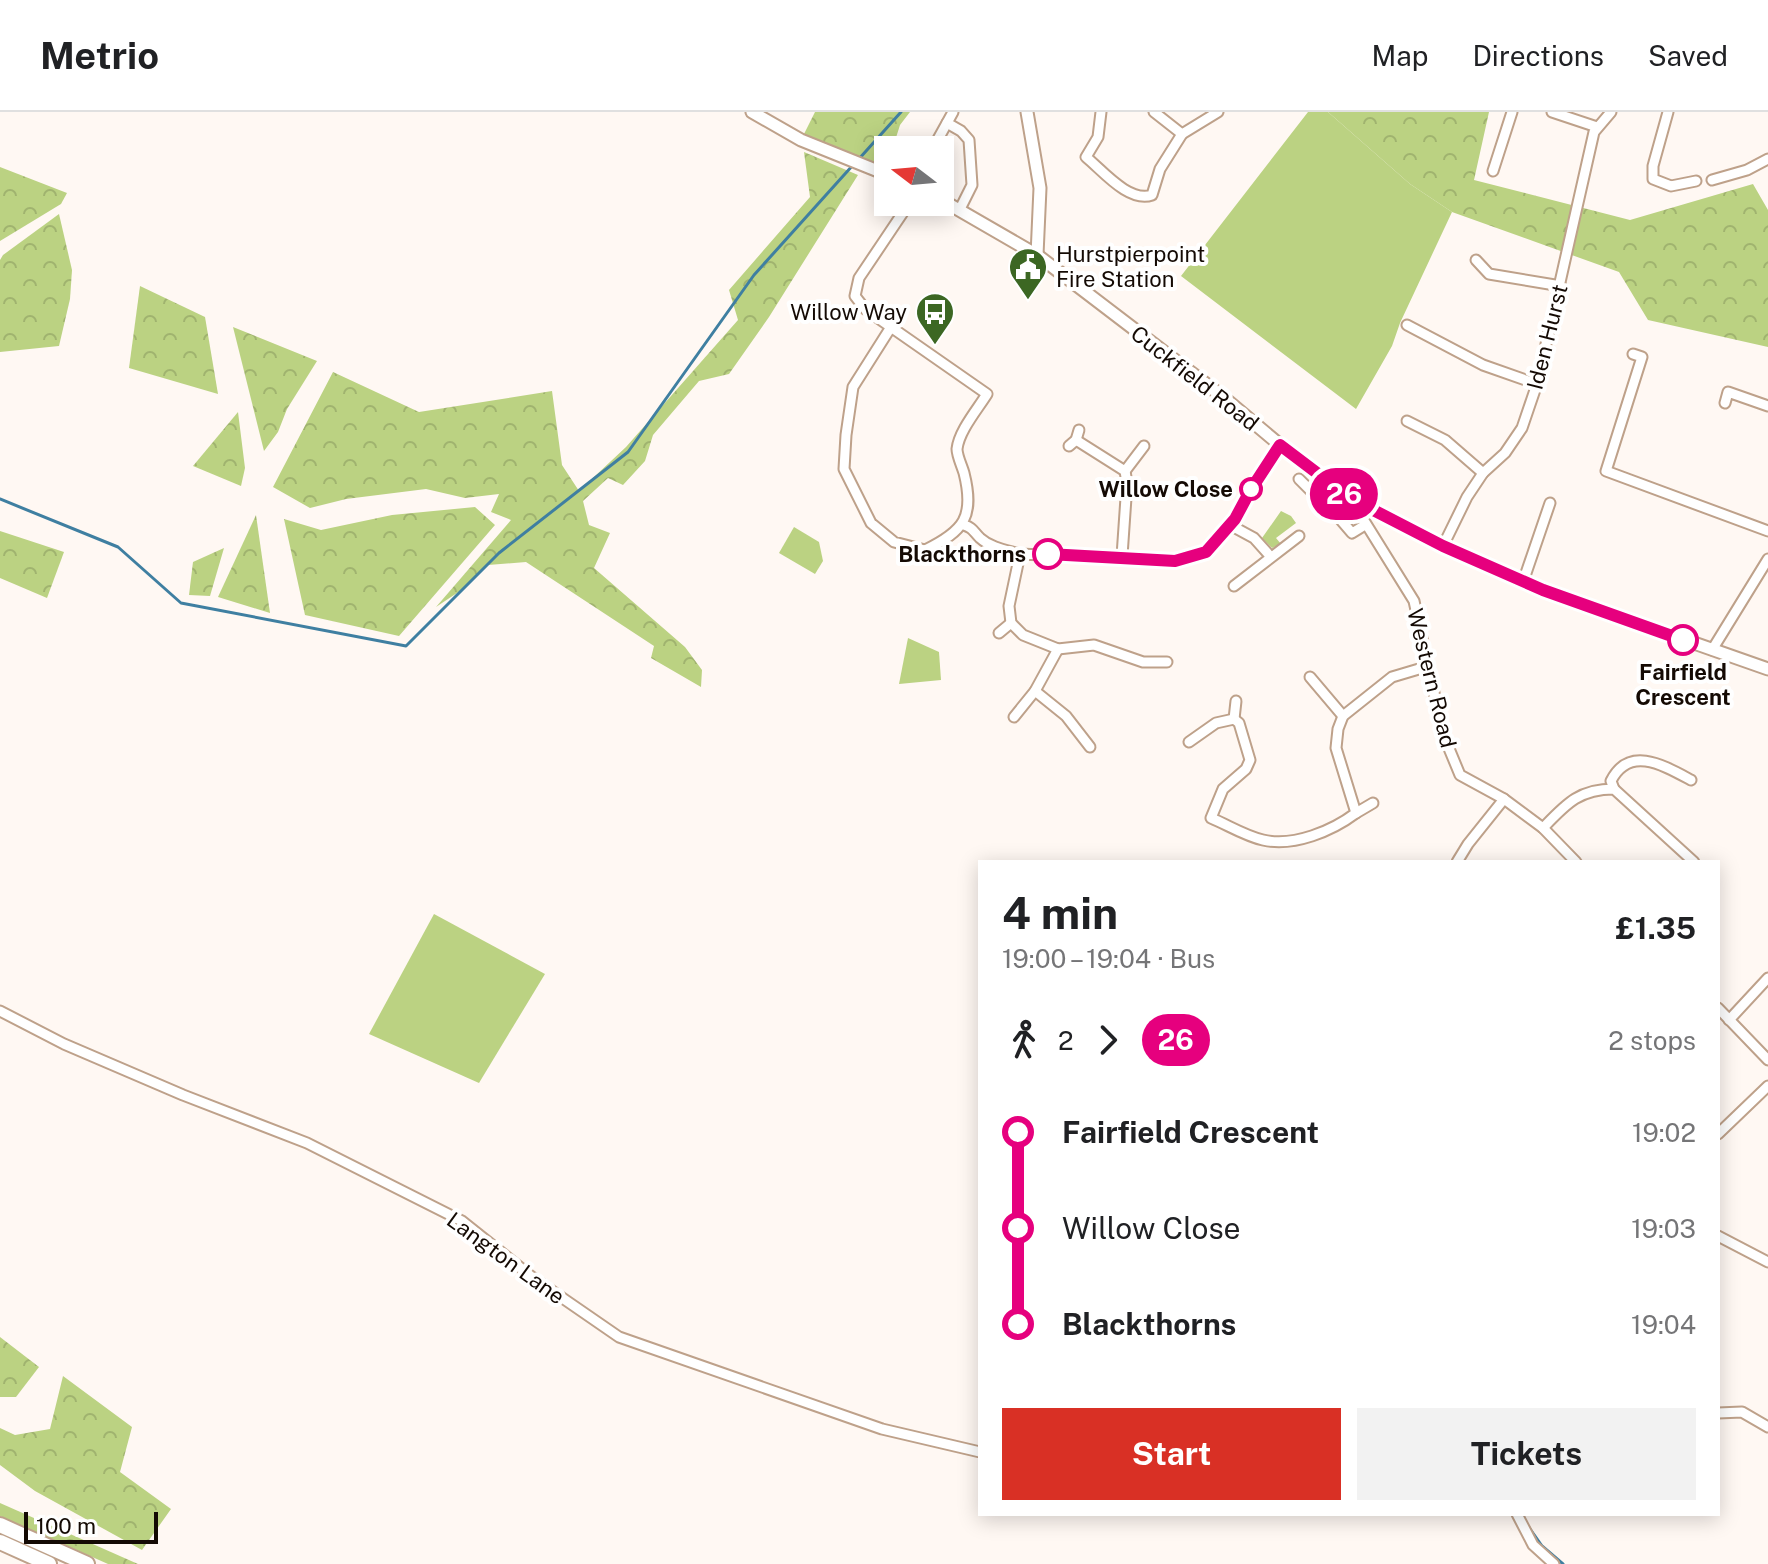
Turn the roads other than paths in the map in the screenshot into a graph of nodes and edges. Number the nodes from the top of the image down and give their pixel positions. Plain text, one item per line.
1 (752, 112) edge
2 (953, 112) edge
3 (1027, 112) edge
4 (1101, 112) edge
5 (1154, 112) edge
6 (1218, 112) edge
7 (1512, 112) edge
8 (1552, 112) edge
9 (1668, 112) edge
10 (1607, 113) edge
11 (947, 123) junction
12 (1597, 127) junction
13 (1182, 134) junction
14 (940, 136) edge
15 (1768, 159) edge
16 (874, 169) edge
17 (1493, 171) dead end
18 (1712, 180) dead end
19 (1696, 181) dead end
20 (954, 206) edge
21 (960, 209) junction
22 (901, 216) edge
23 (1037, 255) junction
24 (1476, 260) dead end
25 (1561, 286) junction
26 (1407, 325) dead end
27 (891, 327) junction
28 (1633, 354) dead end
29 (1537, 384) junction
30 (1725, 403) dead end
31 (1768, 406) edge
32 (1407, 421) dead end
33 (1075, 439) dead end
34 (1280, 445) junction
35 (1144, 446) dead end
36 (1125, 471) junction
37 (1483, 473) junction
38 (1299, 479) dead end
39 (1328, 482) junction
40 (1350, 498) junction
41 (1550, 503) dead end
42 (1340, 519) dead end
43 (964, 525) junction
44 (1230, 525) junction
45 (1365, 525) junction
46 (1768, 531) edge
47 (1299, 536) dead end
48 (1443, 546) junction
49 (1020, 554) junction
50 (1122, 556) junction
51 (1271, 557) junction
52 (1768, 559) edge
53 (1523, 582) junction
54 (1234, 586) dead end
55 (1011, 623) junction
56 (999, 633) dead end
57 (1058, 649) junction
58 (1712, 650) junction
59 (1167, 662) dead end
60 (1429, 666) junction
61 (1768, 669) edge
62 (1310, 677) dead end
63 (1035, 691) junction
64 (1236, 701) dead end
65 (1343, 716) junction
66 (1014, 717) dead end
67 (1234, 719) junction
68 (1193, 743) dead end
69 (1090, 747) dead end
70 (1691, 780) dead end
71 (1614, 789) junction
72 (1504, 799) junction
73 (1373, 803) dead end
74 (1356, 813) junction
75 (1543, 828) junction
76 (1458, 860) edge
77 (1574, 860) edge
78 (1692, 860) edge
79 (1768, 978) edge
80 (1720, 1010) edge
81 (0, 1011) edge
82 (1729, 1020) junction
83 (1768, 1060) edge
84 (1768, 1086) edge
85 (1720, 1132) edge
86 (1720, 1237) edge
87 (1768, 1262) edge
88 (1720, 1413) edge
89 (1768, 1427) edge
90 (978, 1452) edge
91 (1518, 1516) edge
92 (0, 1525) edge
93 (0, 1542) edge
94 (49, 1564) edge
95 (87, 1564) edge
96 (1554, 1564) edge

1 - 16 street
2 - 11 street
3 - 23 street
4 - 13 street
5 - 13 street
6 - 13 street
7 - 17 street
8 - 12 street
9 - 19 street
10 - 12 street, Iden Hurst
11 - 14 street
11 - 21 street
12 - 25 street, Iden Hurst
15 - 18 street
20 - 21 street, Cuckfield Road
21 - 23 street, Cuckfield Road
22 - 27 street
23 - 34 street, Cuckfield Road
24 - 25 street
25 - 29 street, Iden Hurst
26 - 29 street
27 - 43 street
27 - 43 street
28 - 46 street
29 - 37 street, Iden Hurst
30 - 31 street
32 - 37 street
33 - 36 street
34 - 39 street, Cuckfield Road
34 - 44 street
35 - 36 street
36 - 50 street
37 - 48 street, Iden Hurst
38 - 39 street
39 - 40 street, Cuckfield Road
40 - 45 street, Western Road
40 - 48 street, Cuckfield Road
41 - 53 street
42 - 45 street
43 - 49 street
44 - 50 street
44 - 51 street
45 - 60 street, Western Road
47 - 51 street
48 - 53 street, Cuckfield Road
49 - 50 street
49 - 55 street
51 - 54 street
52 - 58 street
53 - 58 street, Cuckfield Road
55 - 56 street
55 - 57 street
57 - 59 street
57 - 63 street
58 - 61 street, Cuckfield Road
60 - 65 street
60 - 72 street, Western Road
62 - 65 street
63 - 66 street
63 - 69 street
64 - 67 street
65 - 74 street
67 - 68 street
67 - 74 street
70 - 71 street
71 - 75 street
71 - 78 street
72 - 75 street, Western Road
72 - 76 street
73 - 74 street
75 - 77 street, Western Road
79 - 82 street
80 - 82 street
81 - 90 street, Langton Lane
82 - 83 street
84 - 85 street
86 - 87 street
88 - 89 street
91 - 96 street
92 - 95 highway
93 - 94 highway

